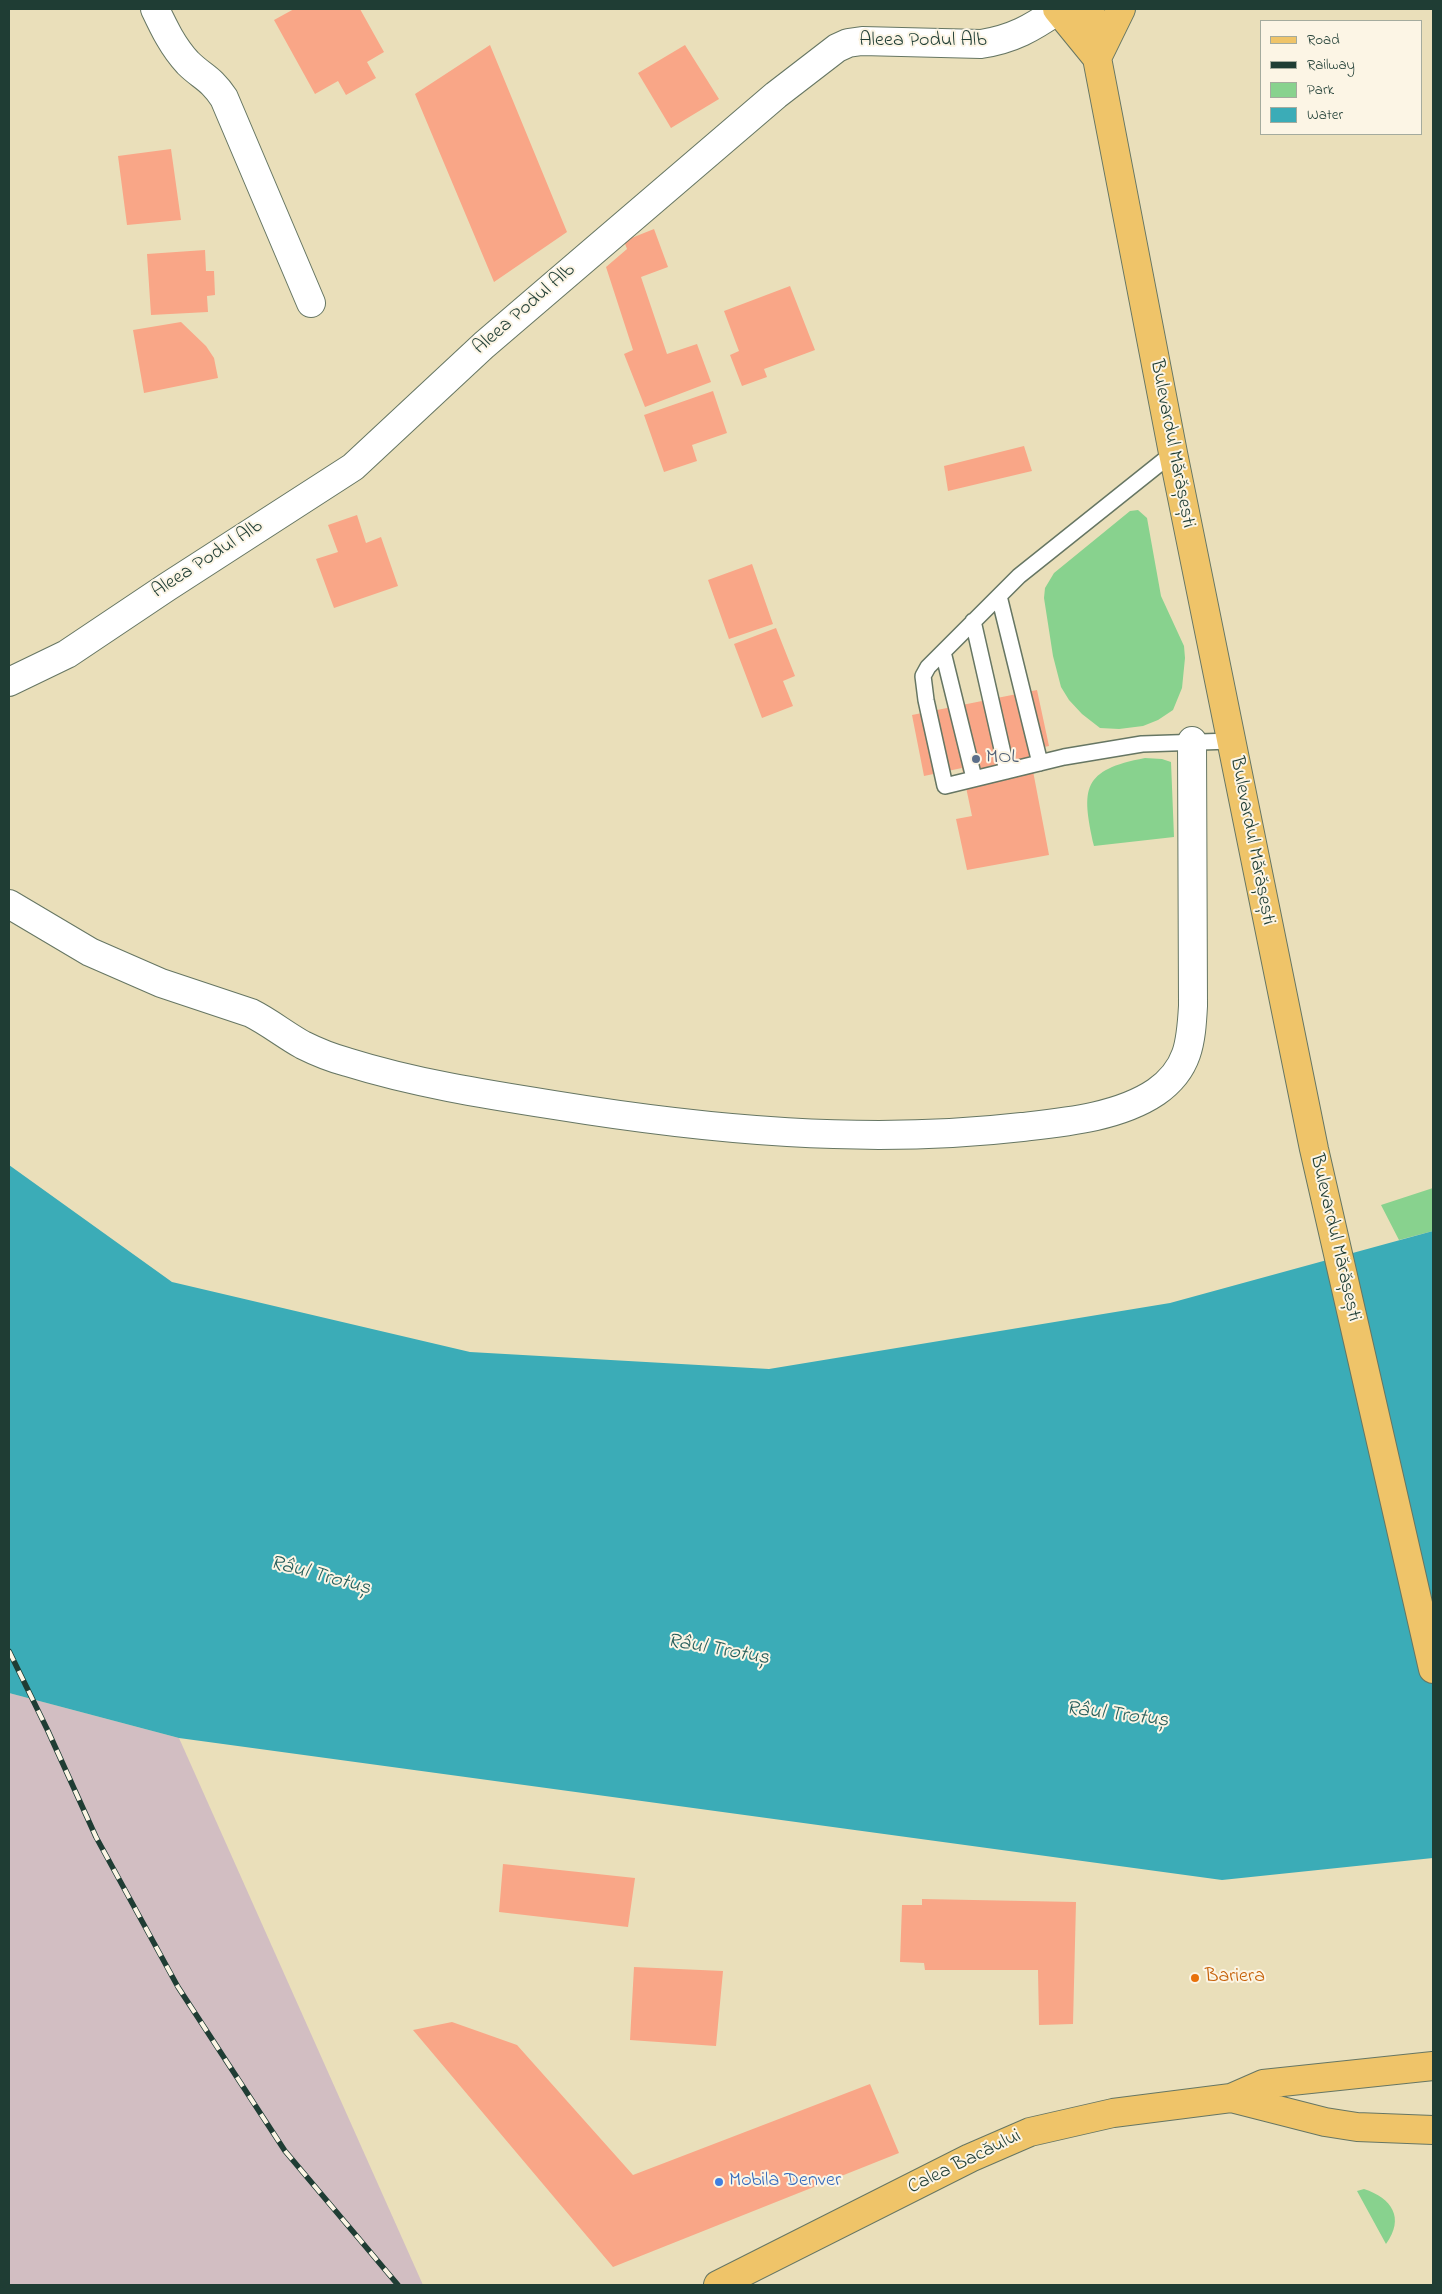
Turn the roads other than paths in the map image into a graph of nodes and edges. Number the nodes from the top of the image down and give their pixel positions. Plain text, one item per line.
1 (155, 9) edge
2 (1058, 9) edge
3 (1090, 9) edge
4 (1121, 9) edge
5 (1097, 58) junction
6 (311, 303) dead end
7 (1173, 453) junction
8 (999, 596) junction
9 (973, 621) junction
10 (943, 652) junction
11 (9, 682) edge
12 (1192, 741) junction
13 (1231, 741) junction
14 (1040, 763) junction
15 (1007, 771) junction
16 (974, 778) junction
17 (9, 904) edge
18 (1433, 1670) edge
19 (1433, 2066) edge
20 (1230, 2098) junction
21 (1433, 2130) edge
22 (718, 2285) edge

1 - 6 street
2 - 5 main road
2 - 11 street, Aleea Podul Alb
3 - 5 main road, Bulevardul Mărășești
4 - 5 main road
5 - 7 main road, Bulevardul Mărășești
7 - 8 lane
7 - 13 main road, Bulevardul Mărășești
8 - 9 lane
8 - 14 lane
9 - 10 lane
9 - 15 lane
10 - 16 lane
10 - 16 lane
12 - 13 lane
12 - 14 lane
12 - 17 street
13 - 18 main road, Bulevardul Mărășești
14 - 15 lane
15 - 16 lane
19 - 20 main road, Calea Bacăului
20 - 21 main road, Calea Bacăului
20 - 22 main road, Calea Bacăului

